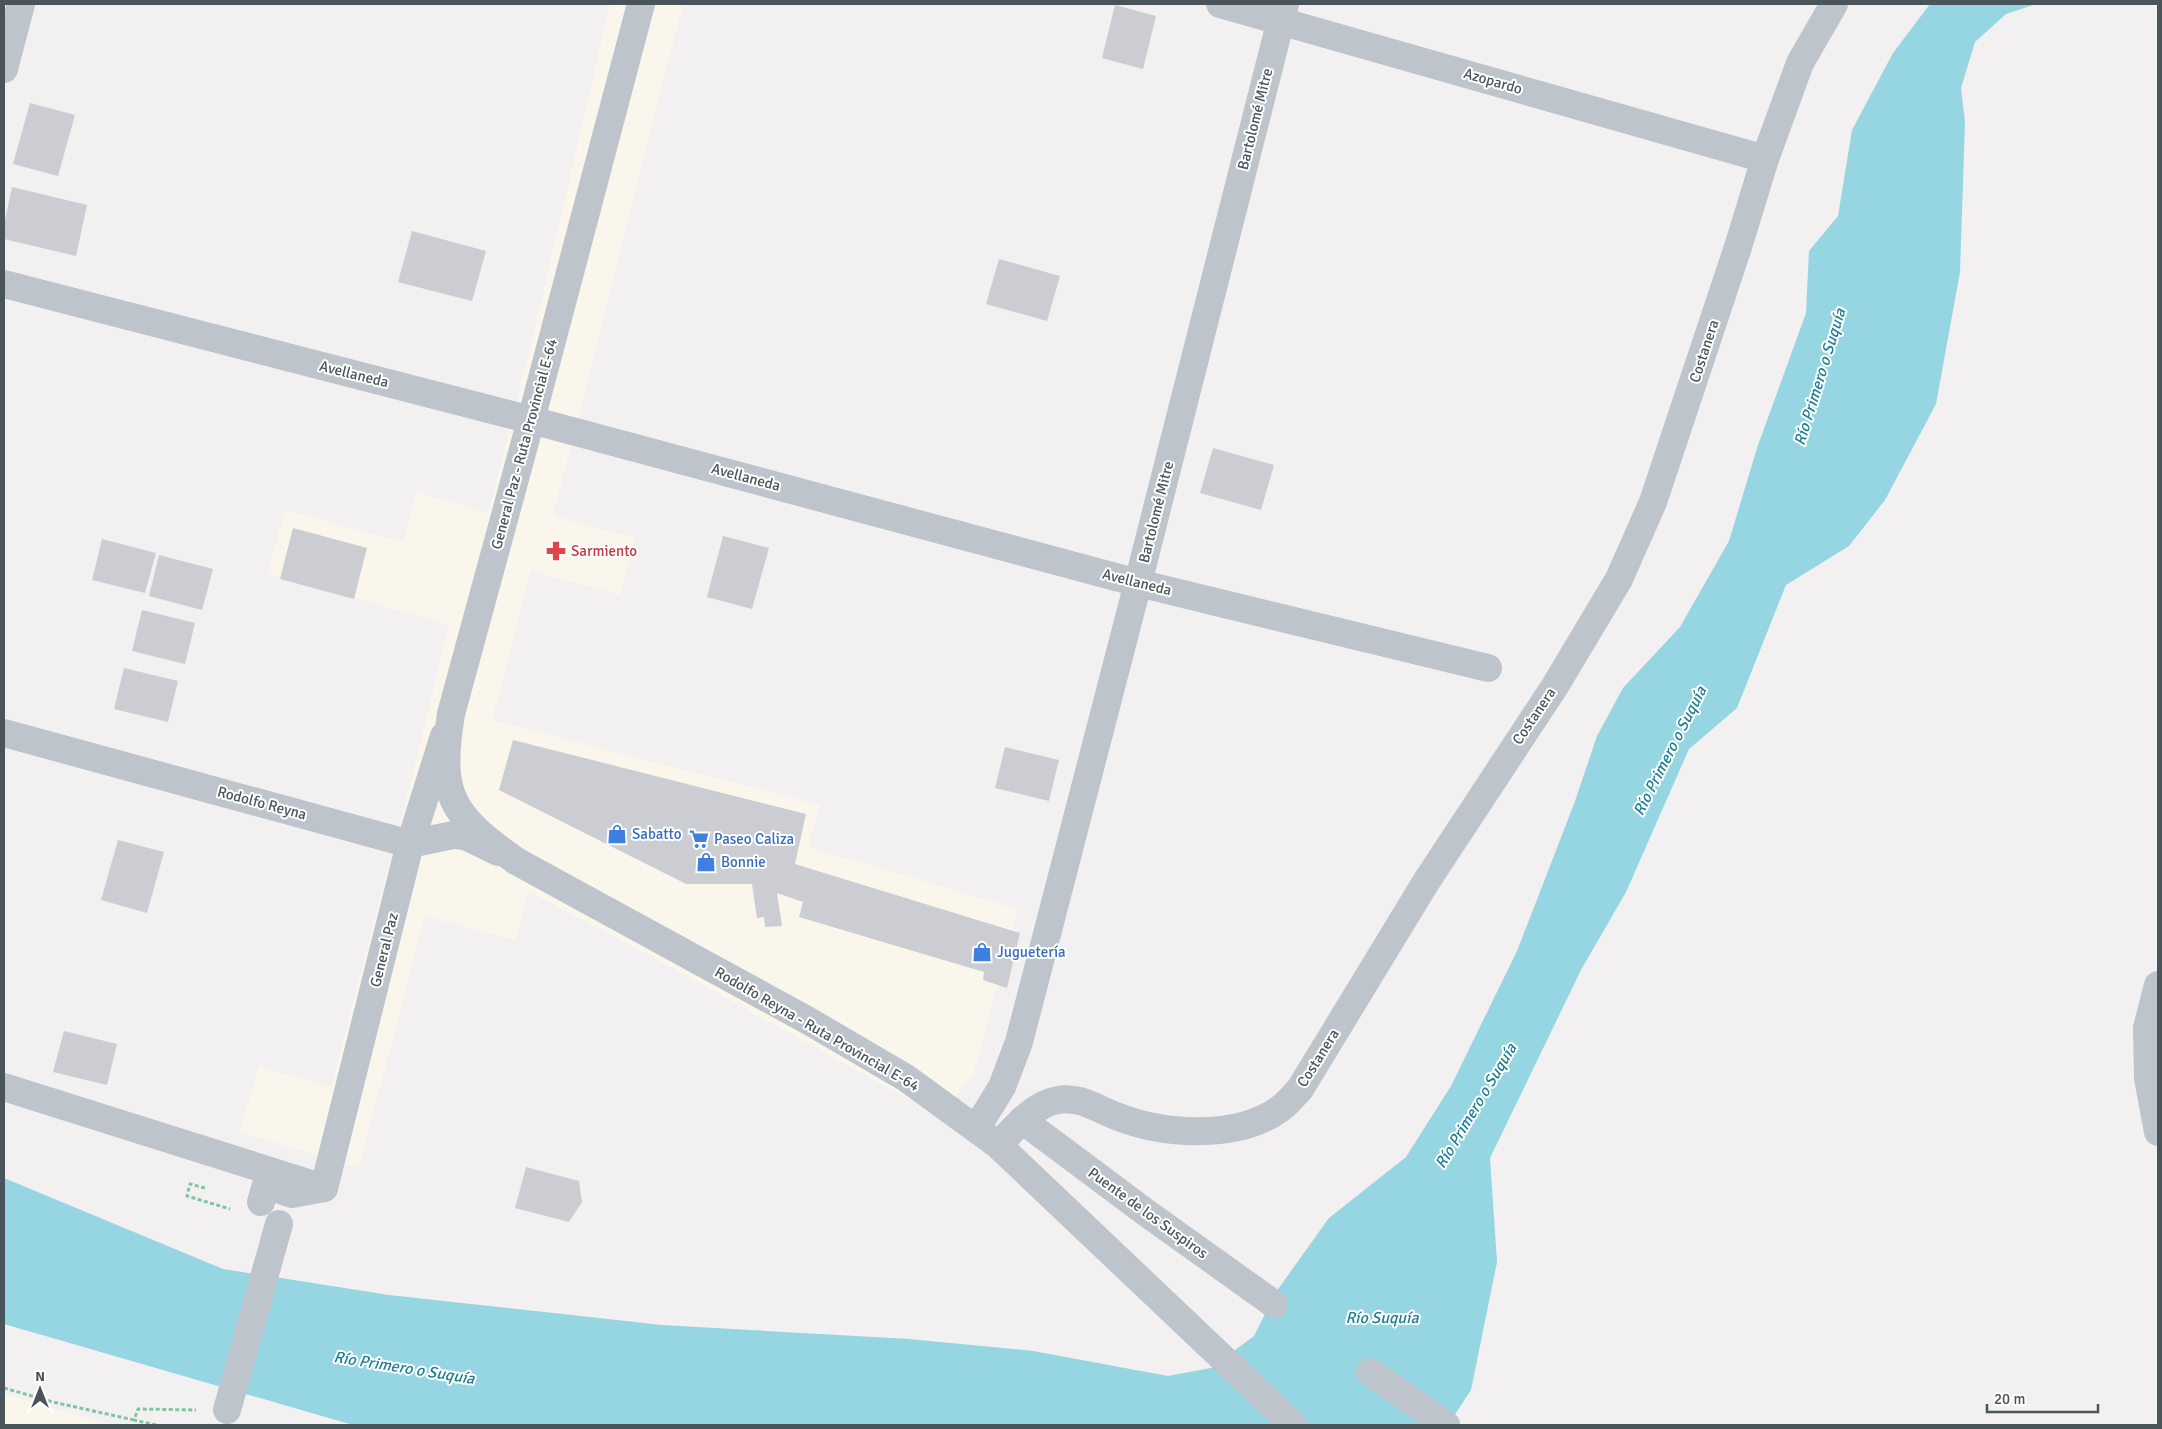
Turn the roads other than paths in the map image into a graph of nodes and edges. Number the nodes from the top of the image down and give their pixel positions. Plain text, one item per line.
1 (21, 4) edge
2 (641, 4) edge
3 (1220, 4) edge
4 (1834, 4) edge
5 (1282, 12) edge
6 (4, 69) edge
7 (1765, 159) junction
8 (4, 284) edge
9 (531, 420) junction
10 (1138, 583) junction
11 (1488, 668) dead end
12 (451, 714) junction
13 (4, 733) edge
14 (410, 844) junction
15 (516, 861) junction
16 (2158, 985) edge
17 (4, 1087) edge
18 (1022, 1120) junction
19 (976, 1129) junction
20 (2158, 1132) edge
21 (998, 1145) junction
22 (324, 1188) junction
23 (261, 1202) dead end
24 (278, 1224) dead end
25 (1274, 1304) dead end
26 (1370, 1372) dead end
27 (227, 1410) road end
28 (1293, 1425) edge
29 (1446, 1425) edge

1 - 6 street
2 - 9 street, General Paz - Ruta Provincial E-64
3 - 5 street, Azopardo
4 - 7 street, Costanera
5 - 7 street, Azopardo
5 - 10 street, Bartolomé Mitre
7 - 18 street, Costanera
8 - 9 street, Avellaneda
9 - 10 street, Avellaneda
9 - 12 street, General Paz - Ruta Provincial E-64
10 - 11 street, Avellaneda
10 - 19 street, Bartolomé Mitre
12 - 14 street, General Paz
12 - 15 street, General Paz - Ruta Provincial E-64
13 - 14 street, Rodolfo Reyna
14 - 15 street
14 - 22 street, General Paz
15 - 19 street, Rodolfo Reyna - Ruta Provincial E-64
16 - 20 street
17 - 22 street
18 - 21 street, Costanera
18 - 25 street, Puente de los Suspiros
19 - 21 street, Rodolfo Reyna - Ruta Provincial E-64
21 - 28 street, Rodolfo Reyna - Ruta Provincial E-64
22 - 23 street
24 - 27 street
26 - 29 street

